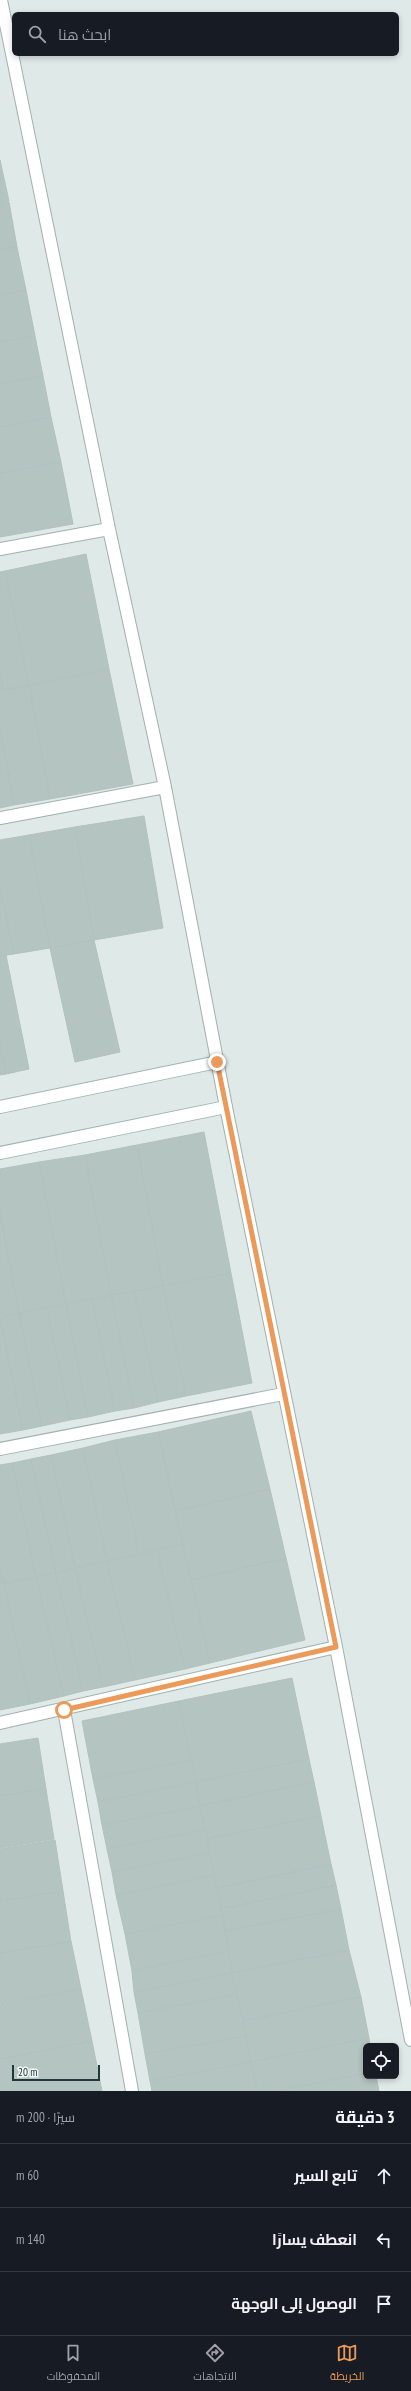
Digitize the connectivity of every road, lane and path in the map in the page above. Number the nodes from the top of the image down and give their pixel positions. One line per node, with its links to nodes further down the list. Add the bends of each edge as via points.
1 (1, 0): 2 (street)
2 (12, 54)
3 (12, 56): 4 (street)
4 (109, 528): 5 (street); 6 (street)
5 (0, 549)
6 (165, 787): 7 (street); 8 (street)
7 (0, 818)
8 (217, 1062): 9 (street); 10 (street)
9 (0, 1107)
10 (226, 1107): 11 (street); 12 (street)
11 (0, 1153)
12 (283, 1394): 13 (street); 14 (street)
13 (0, 1449)
14 (336, 1647): 15 (street); 17 (street)
15 (64, 1710): 16 (street); 18 (street)
16 (0, 1723)
17 (411, 2040)
18 (132, 2091)

